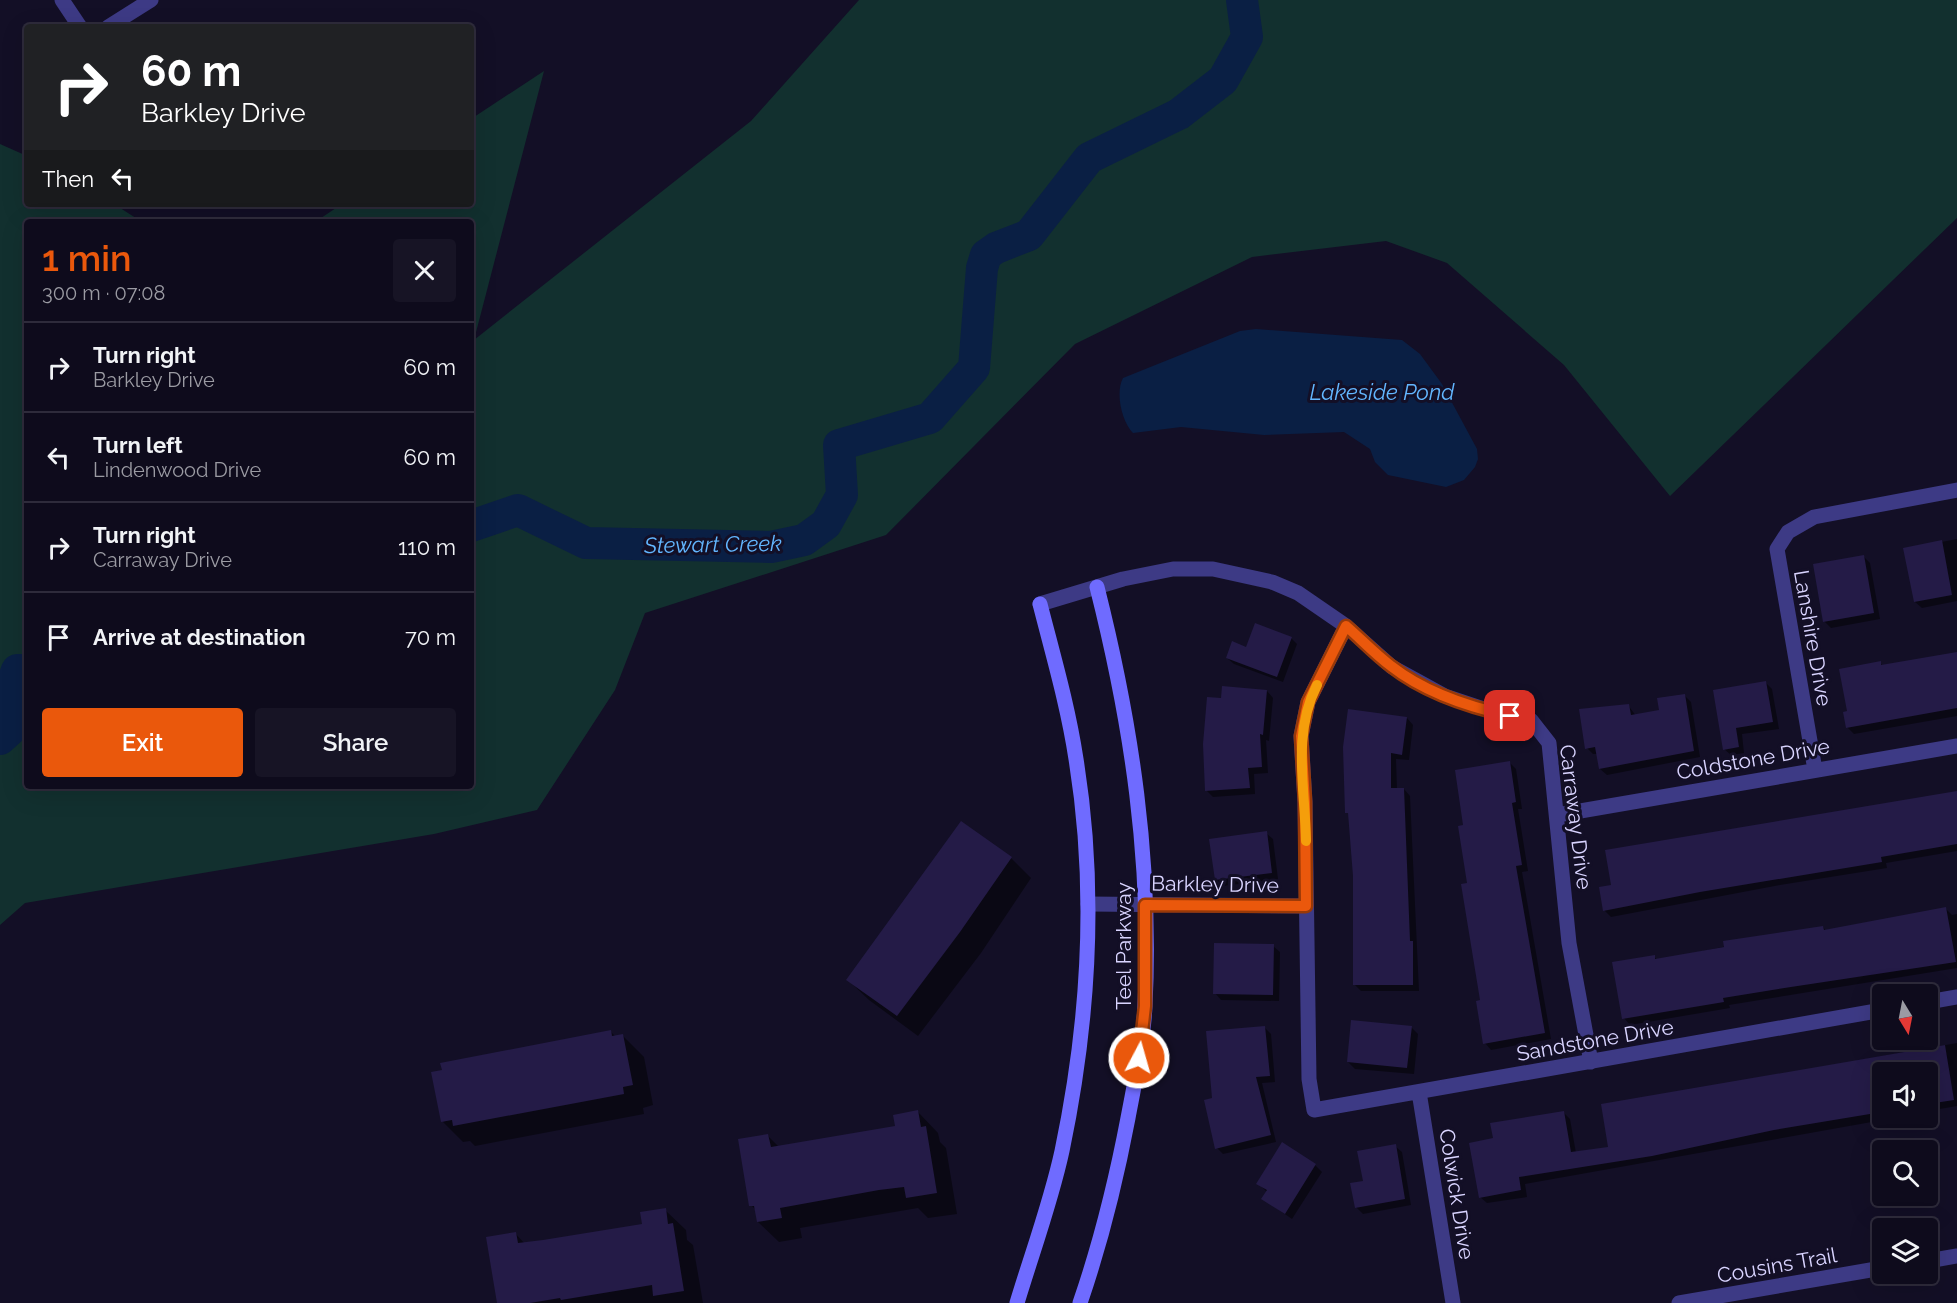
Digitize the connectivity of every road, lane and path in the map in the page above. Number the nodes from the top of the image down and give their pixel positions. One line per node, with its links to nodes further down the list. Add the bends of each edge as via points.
1 (62, 0): 3 (street)
2 (151, 0): 4 (street)
3 (78, 24)
4 (113, 24)
5 (1957, 490): 10 (street, Lanshire Drive, via 1814,517 1788,532 1777,549)
6 (1097, 586): 7 (street, Carraway Drive); 8 (street, Carraway Drive, via 1173,569 1213,569 1272,582 1298,593); 13 (street, Teel Parkway, via 1120,677 1136,775 1144,846)
7 (1040, 604): 12 (street, Teel Parkway, via 1076,758)
8 (1346, 626): 11 (street, Carraway Drive, via 1392,667 1445,696 1531,720 1549,743); 14 (street, via 1308,702 1301,736)
9 (1957, 746): 10 (street, Coldstone Drive)
10 (1815, 770): 11 (street, Coldstone Drive)
11 (1557, 815): 18 (street, Carraway Drive, via 1569,943)
12 (1088, 904): 13 (street, Barkley Drive); 23 (street, Teel Parkway, via 1083,1032 1062,1153)
13 (1145, 905): 14 (street, Barkley Drive); 24 (street, Teel Parkway, via 1145,1006 1139,1058 1110,1211)
14 (1306, 906): 19 (street, Sandstone Drive, via 1309,1079 1314,1110)
15 (1957, 997): 16 (street)
16 (1938, 1000)
17 (1872, 1012): 18 (street, Sandstone Drive)
18 (1591, 1062): 19 (street, Sandstone Drive)
19 (1419, 1092): 25 (street, Colwick Drive)
20 (1957, 1256): 21 (street)
21 (1938, 1259)
22 (1872, 1270): 26 (street, Cousins Trail)
23 (1017, 1303)
24 (1080, 1303)
25 (1453, 1303)
26 (1679, 1303)

